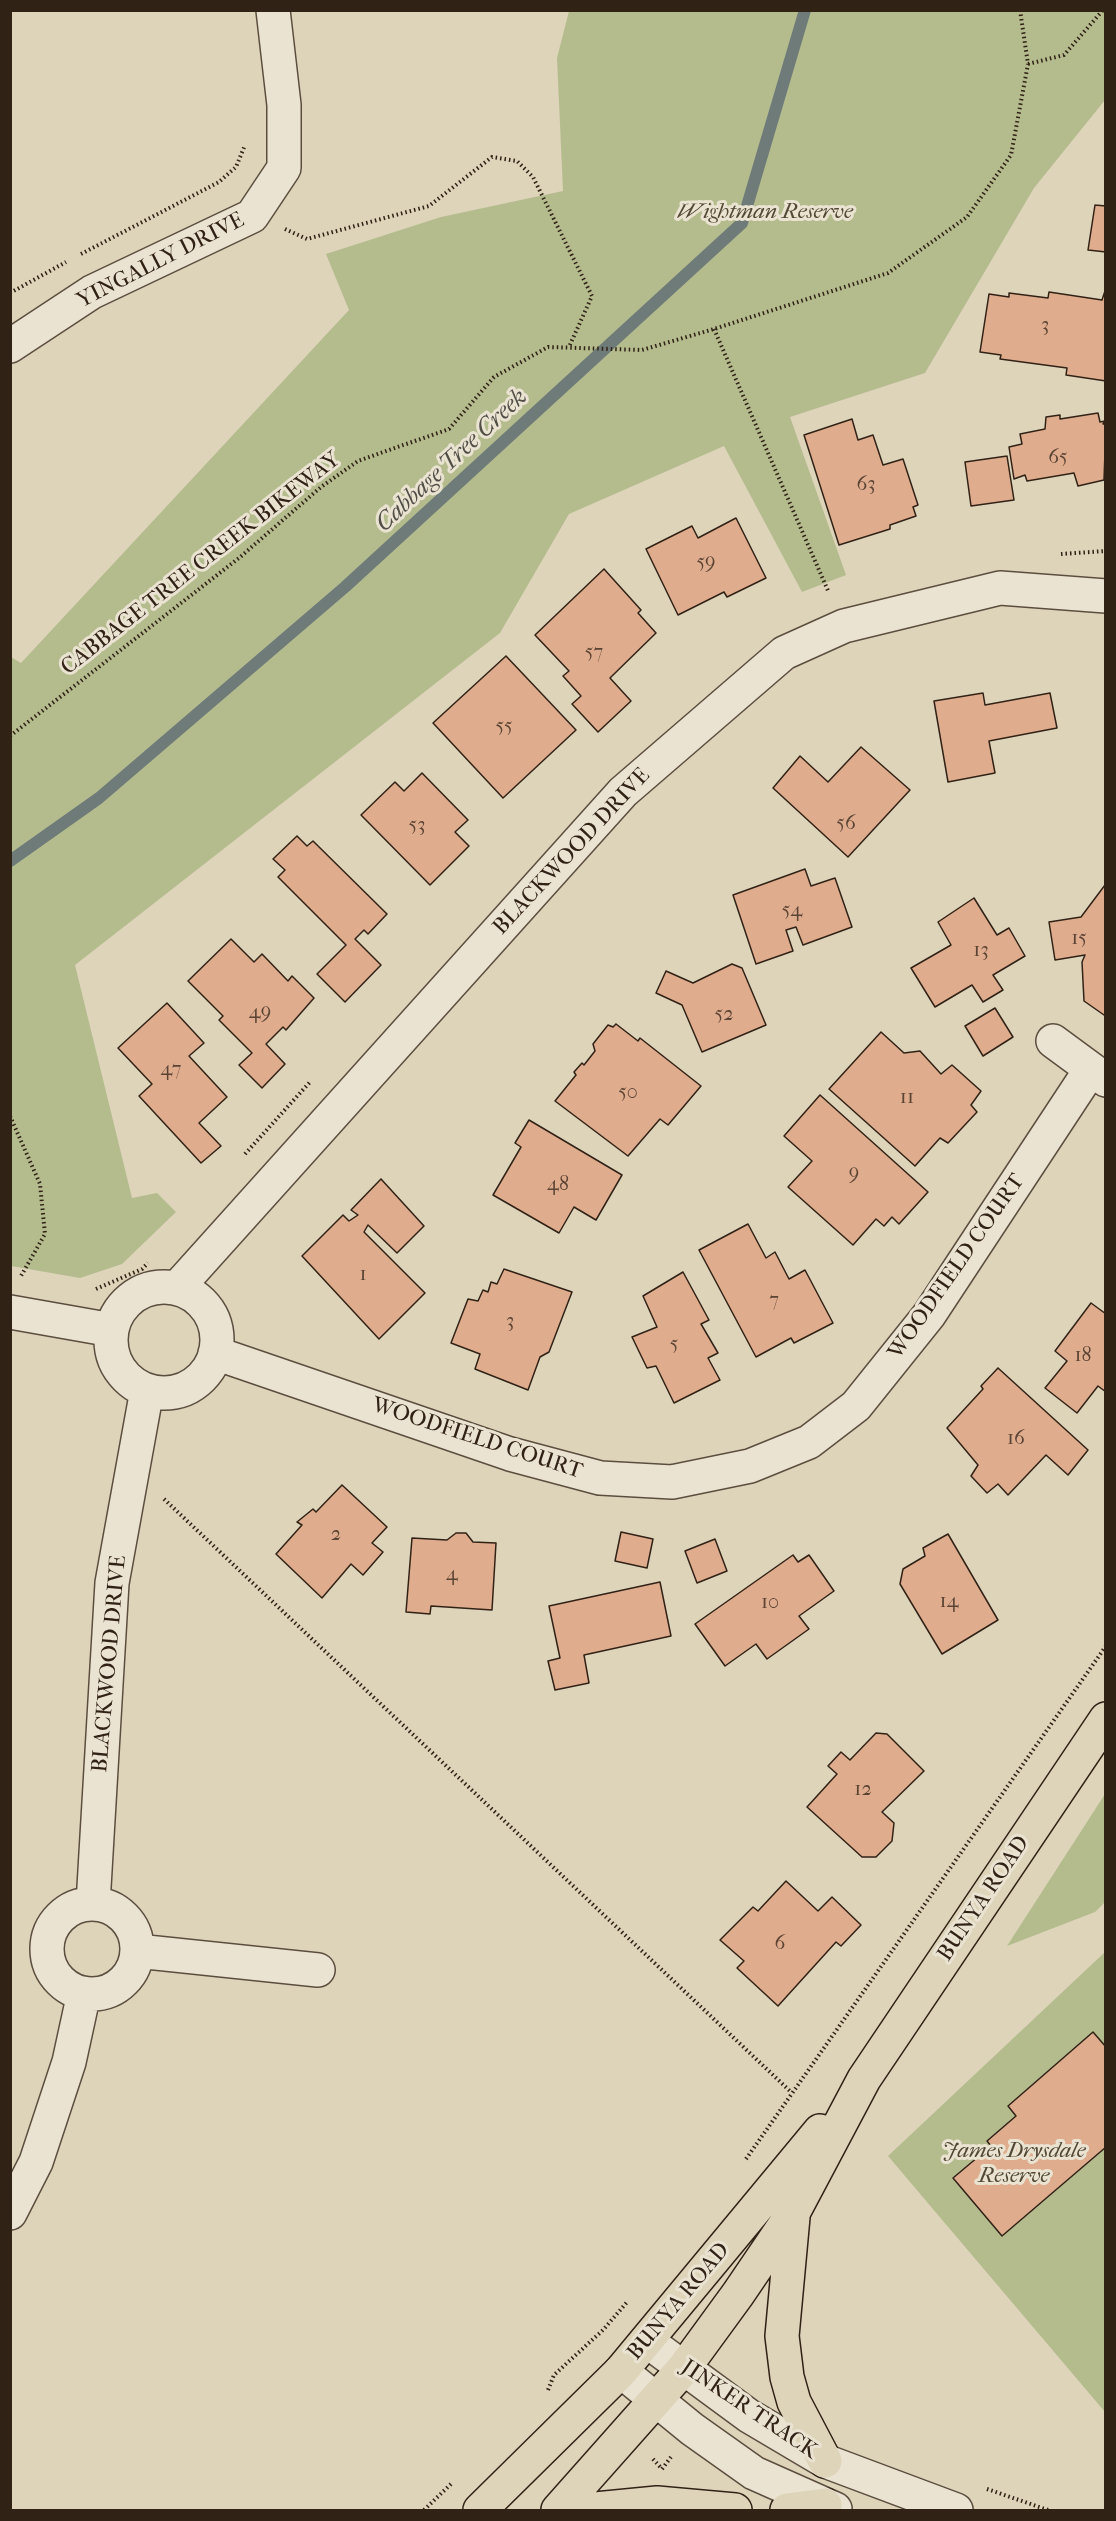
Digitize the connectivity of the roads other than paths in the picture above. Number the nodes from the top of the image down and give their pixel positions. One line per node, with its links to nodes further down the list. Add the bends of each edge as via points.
1 (273, 10): 2 (street, YINGALLY DRIVE, via 284,105 284,168 252,216 92,292)
2 (10, 346)
3 (1106, 596): 6 (street, BLACKWOOD DRIVE, via 999,588 844,626 784,653 623,792)
4 (1053, 1041): 5 (street)
5 (1098, 1075): 9 (street, WOODFIELD COURT, via 929,1315 856,1406 809,1442 750,1466 672,1482 600,1478 510,1454)
6 (177, 1288): 8 (street, via 143,1291 129,1300); 9 (street, via 205,1305 217,1336)
7 (14, 1297): 8 (street)
8 (112, 1330): 10 (street, via 111,1348 116,1361 134,1383)
9 (215, 1353): 10 (street, via 208,1369 189,1386 164,1393)
10 (147, 1390): 12 (street, BLACKWOOD DRIVE, via 112,1583)
11 (1106, 1719): 16 (main road, BUNYA ROAD)
12 (93, 1904): 13 (street, via 120,1914 135,1937); 15 (street, via 64,1914 54,1925 46,1954 60,1981)
13 (137, 1952): 14 (street); 15 (street, via 126,1978 115,1988)
14 (318, 1970)
15 (84, 1993): 18 (street, via 62,2084 36,2162)
16 (864, 2079): 17 (main road, BUNYA ROAD); 19 (main road, BUNYA ROAD)
17 (793, 2212): 20 (main road, BUNYA ROAD); 23 (main road, via 783,2309 784,2354 794,2402)
18 (10, 2213)
19 (648, 2341): 20 (street, JINKER TRACK); 21 (main road, BUNYA ROAD)
20 (684, 2368): 22 (main road, BUNYA ROAD); 23 (street, JINKER TRACK, via 749,2416)
21 (621, 2371): 22 (street, JINKER TRACK); 25 (main road, BUNYA ROAD)
22 (656, 2400): 24 (street, JINKER TRACK, via 754,2473); 26 (main road, BUNYA ROAD)
23 (825, 2461): 30 (street, JINKER TRACK)
24 (832, 2508): 29 (main road)
25 (480, 2511)
26 (558, 2511)
27 (585, 2511): 28 (main road, via 657,2503)
28 (735, 2511)
29 (787, 2511)
30 (956, 2511)

